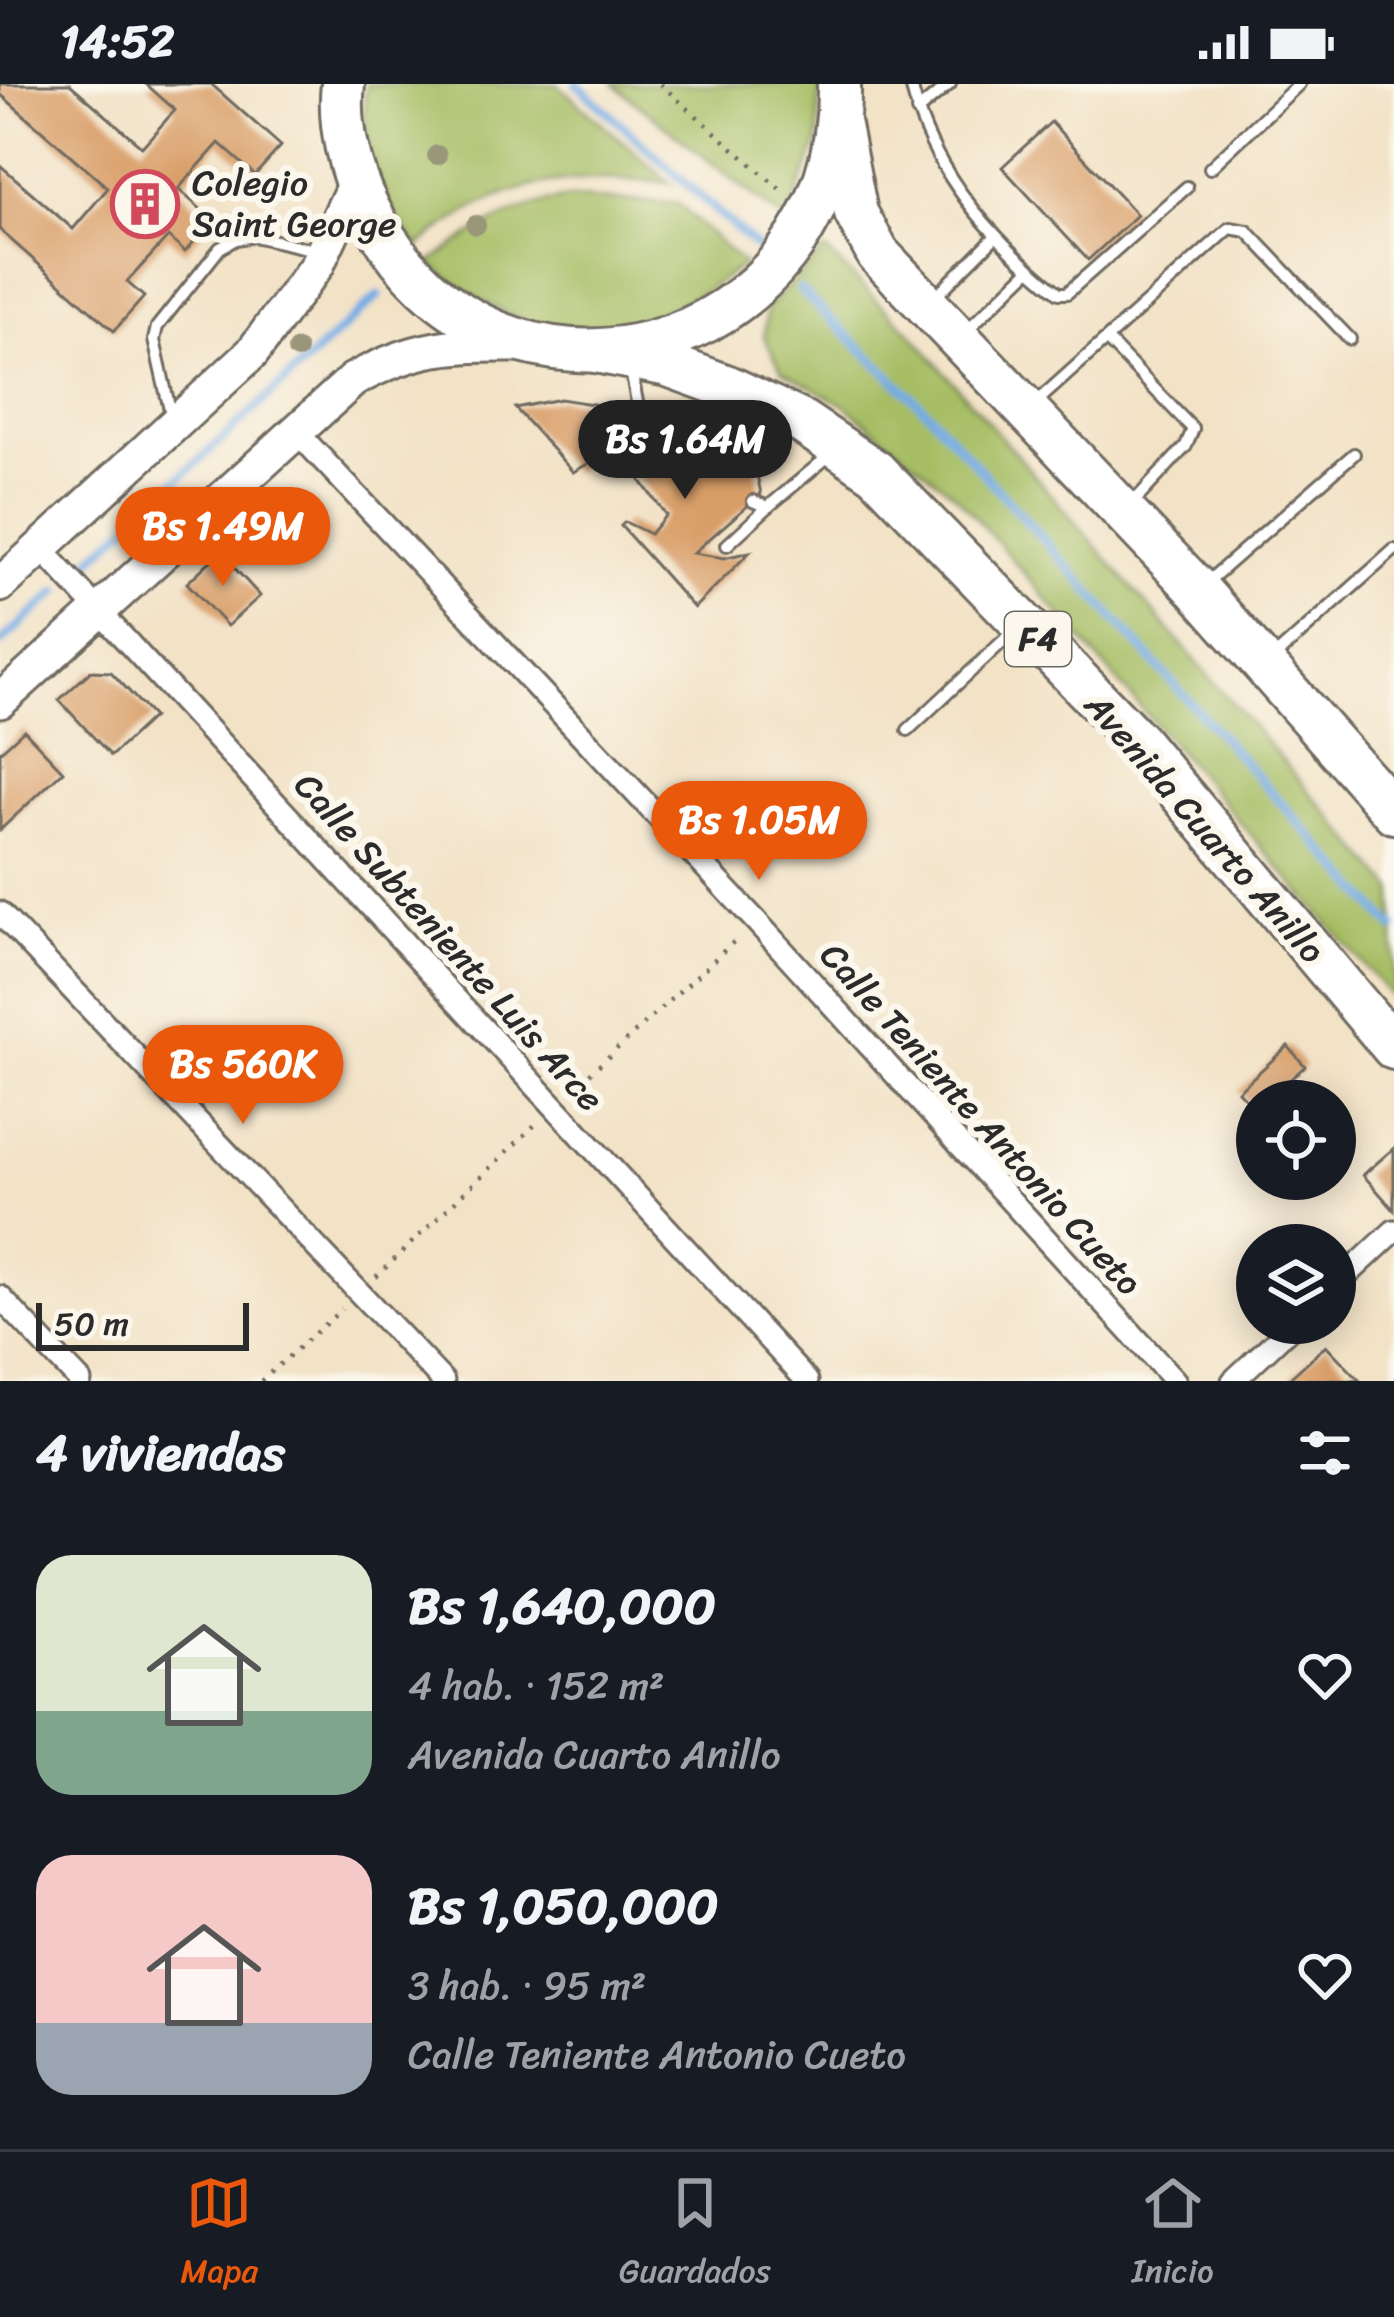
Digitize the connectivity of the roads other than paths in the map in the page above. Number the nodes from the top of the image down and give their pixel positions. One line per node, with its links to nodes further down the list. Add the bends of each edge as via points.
1 (911, 84): 6 (lane)
2 (950, 84): 6 (lane)
3 (1300, 84): 7 (lane)
4 (341, 89): 8 (highway, F4)
5 (839, 95): 13 (highway, F4, via 856,213 878,254); 18 (highway, F4, via 830,173 805,229 759,286 710,321)
6 (917, 111): 10 (lane, via 931,151)
7 (1210, 168)
8 (355, 182): 11 (main road); 17 (highway, F4, via 383,239 424,287 477,323)
9 (1187, 187): 12 (lane, via 1066,293)
10 (996, 236): 12 (lane); 13 (lane)
11 (322, 252): 21 (main road, via 286,313); 21 (lane, via 236,239 164,313 154,340)
12 (1029, 269): 15 (lane)
13 (925, 307): 15 (highway, F4)
14 (1350, 339): 16 (lane, via 1247,231 1230,228)
15 (957, 340): 19 (highway, F4)
16 (1108, 341): 19 (lane); 27 (lane, via 1193,429)
17 (536, 345): 18 (highway, F4); 22 (main road, via 438,344 396,356 353,380)
18 (612, 354): 20 (lane); 23 (highway, Avenida Cuarto Anillo / F4, via 728,387)
19 (1026, 411): 27 (highway, F4)
20 (641, 423)
21 (174, 428): 30 (main road)
22 (295, 430): 33 (main road); 48 (street, Calle Teniente Antonio Cueto)
23 (839, 448): 26 (lane); 34 (highway, Avenida Cuarto Anillo / F4, via 876,472)
24 (1354, 454): 32 (lane)
25 (753, 500): 26 (lane)
26 (768, 507): 28 (lane)
27 (1123, 513): 32 (highway, F4)
28 (727, 545)
29 (1394, 550): 35 (lane)
30 (45, 552): 31 (main road); 33 (street, Calle Subteniente Luis Arce)
31 (2, 578)
32 (1198, 590): 35 (highway, F4)
33 (98, 606): 36 (main road); 47 (street, Calle Subteniente Luis Arce)
34 (1022, 624): 37 (lane); 40 (highway, Avenida Cuarto Anillo / F4, via 1136,740)
35 (1265, 665): 38 (highway, F4)
36 (0, 700)
37 (908, 730)
38 (1394, 812)
39 (0, 913): 46 (street)
40 (1394, 1048)
41 (1394, 1231): 42 (street)
42 (1356, 1266)
43 (0, 1297): 45 (street)
44 (1272, 1344): 49 (street)
45 (80, 1381)
46 (443, 1381)
47 (807, 1381)
48 (1175, 1381)
49 (1232, 1381)

